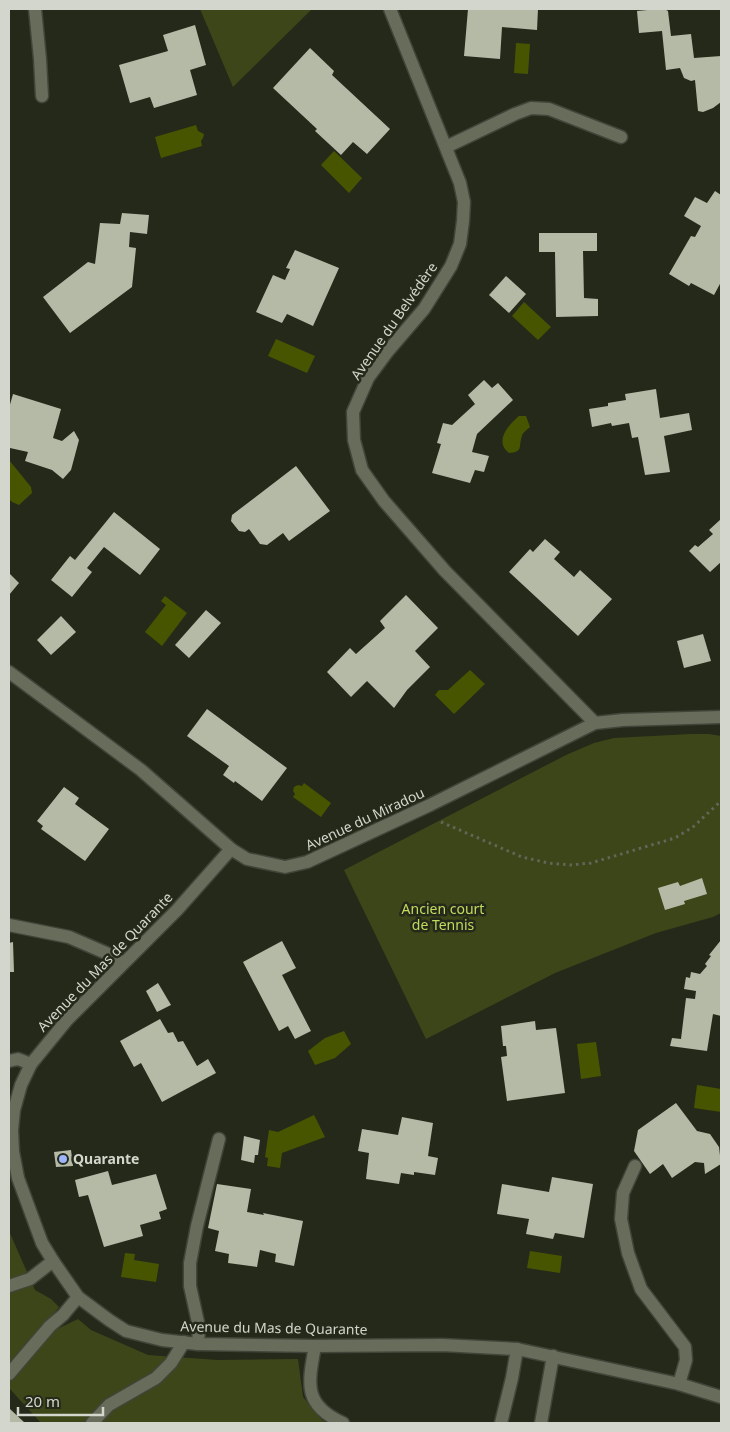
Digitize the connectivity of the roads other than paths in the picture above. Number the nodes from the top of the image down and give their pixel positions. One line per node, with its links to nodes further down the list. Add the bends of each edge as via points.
1 (34, 9): 3 (street)
2 (390, 9): 5 (street, Avenue du Belvédère)
3 (42, 96)
4 (621, 137): 5 (street, via 550,110 531,108)
5 (446, 147): 8 (street, Avenue du Belvédère, via 464,202 460,244 451,266 424,309 368,378 353,412 354,440 362,470 384,501 446,571)
6 (9, 672): 9 (street, Avenue du Miradou, via 141,770)
7 (721, 717): 8 (street, Avenue du Miradou)
8 (595, 723): 9 (street, Avenue du Miradou, via 307,862 285,867 247,859)
9 (231, 849): 11 (street, Avenue du Mas de Quarante, via 177,910)
10 (9, 924): 11 (street, via 69,937)
11 (123, 963): 13 (street, Avenue du Mas de Quarante, via 67,1020)
12 (9, 1061): 13 (street, via 18,1059)
13 (31, 1064): 15 (street, Avenue du Mas de Quarante, via 14,1110)
14 (219, 1139): 21 (street, via 190,1263 190,1286 199,1327)
15 (11, 1152): 17 (street, Avenue du Mas de Quarante, via 27,1204)
16 (635, 1166): 26 (street, via 623,1193 621,1219 628,1253 641,1289 685,1347 686,1360)
17 (53, 1261): 18 (street, via 30,1279); 19 (street, Avenue du Mas de Quarante)
18 (9, 1286)
19 (78, 1297): 20 (street, Avenue du Mas de Quarante, via 126,1331); 25 (street)
20 (184, 1342): 21 (street, Avenue du Mas de Quarante); 28 (street, via 171,1363 156,1378 109,1405)
21 (198, 1344): 22 (street, Avenue du Mas de Quarante)
22 (315, 1346): 23 (street, Avenue du Mas de Quarante, via 442,1345); 29 (street, via 310,1389 315,1402)
23 (517, 1349): 24 (street, Avenue du Mas de Quarante); 30 (street)
24 (553, 1356): 26 (street, Avenue du Mas de Quarante); 31 (street)
25 (9, 1374)
26 (679, 1384): 27 (street, Avenue du Mas de Quarante)
27 (721, 1397)
28 (92, 1423)
29 (343, 1423)
30 (501, 1423)
31 (541, 1423)

